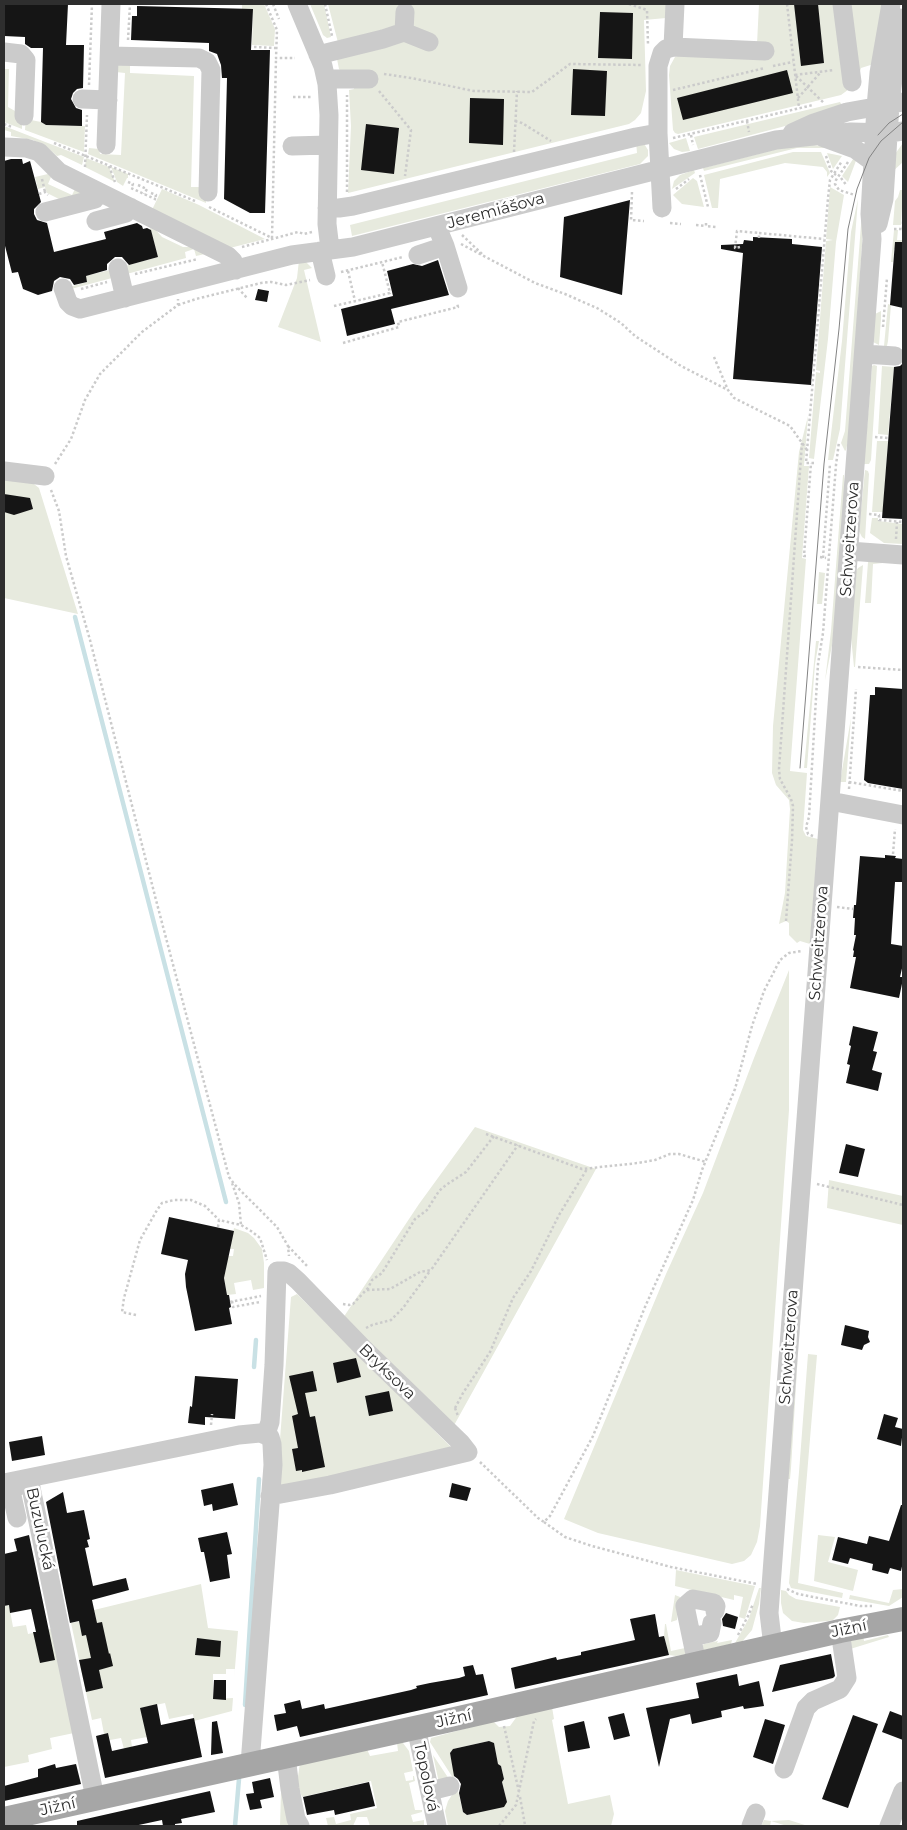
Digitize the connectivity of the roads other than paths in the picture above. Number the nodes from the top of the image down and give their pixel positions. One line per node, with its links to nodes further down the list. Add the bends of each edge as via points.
1 (110, 4): 15 (street)
2 (297, 4): 14 (street)
3 (675, 4): 11 (street)
4 (842, 4): 16 (street)
5 (891, 4): 21 (street, Schweitzerova)
6 (901, 4): 8 (street, Schweitzerova)
7 (405, 12): 9 (street)
8 (901, 31): 21 (street, Schweitzerova)
9 (404, 32): 10 (street); 14 (street)
10 (429, 42)
11 (673, 47): 12 (street); 24 (street, via 666,49 659,60)
12 (765, 51)
13 (4, 52): 22 (street, via 21,54 26,60)
14 (318, 55): 17 (street)
15 (119, 56): 20 (street); 34 (street, via 199,58 210,66)
16 (846, 76)
17 (326, 79): 18 (street); 27 (street)
18 (369, 79)
19 (86, 99): 20 (street)
20 (108, 100): 30 (street)
21 (890, 105): 23 (street, Schweitzerova); 26 (street, Jeremiášova, via 844,113)
22 (20, 122)
23 (889, 132): 25 (street, Jeremiášova); 31 (street, Schweitzerova); 41 (street, Schweitzerova, via 883,205)
24 (665, 136): 32 (street); 36 (street, via 636,137 353,206)
25 (819, 136): 26 (street, Jeremiášova); 31 (street, Jeremiášova, via 855,149)
26 (776, 140): 32 (street, Jeremiášova)
27 (328, 145): 28 (street); 36 (street)
28 (292, 146)
29 (4, 147): 33 (street, via 39,152 59,172)
30 (108, 157)
31 (873, 162): 41 (street, Schweitzerova)
32 (661, 169): 38 (street); 40 (street, Jeremiášova)
33 (99, 192): 35 (street); 37 (street, via 95,199)
34 (204, 200)
35 (128, 206): 39 (street, via 126,213); 47 (street, via 228,256 233,261)
36 (327, 208): 43 (street)
37 (45, 212)
38 (662, 215)
39 (96, 221)
40 (437, 227): 42 (street); 43 (street, Jeremiášova, via 353,247)
41 (872, 239): 51 (street, Schweitzerova)
42 (452, 244): 44 (street); 48 (street)
43 (325, 250): 46 (street); 47 (street, Jeremiášova, via 292,255)
44 (418, 255)
45 (120, 275): 50 (street)
46 (318, 278)
47 (237, 279): 50 (street, Jeremiášova, via 175,286)
48 (458, 288)
49 (68, 290): 50 (street, Jeremiášova, via 68,302 80,309)
50 (125, 298)
51 (864, 354): 52 (street); 56 (street, Schweitzerova)
52 (894, 356)
53 (4, 471): 54 (street)
54 (45, 476)
55 (900, 550): 56 (street)
56 (849, 551): 57 (street, Schweitzerova)
57 (830, 801): 58 (street); 67 (street, Schweitzerova, via 769,1613)
58 (900, 818)
59 (269, 1439): 60 (street, Buzulucká, via 256,1433 236,1436); 62 (street, via 273,1465); 62 (street, Bryksova, via 277,1271 289,1273 468,1452)
60 (29, 1478): 61 (street); 63 (street, via 11,1491); 76 (street, Buzulucká)
61 (4, 1483)
62 (270, 1496): 71 (street)
63 (17, 1518)
64 (903, 1619): 65 (main road, Jižní)
65 (840, 1631): 67 (main road, Jižní); 72 (street, via 847,1678 840,1688 806,1708)
66 (692, 1637): 66 (street, via 710,1633 714,1602 693,1599 685,1606); 68 (street)
67 (773, 1647): 68 (main road, Jižní)
68 (697, 1664): 69 (main road, Jižní)
69 (416, 1727): 70 (main road, Jižní); 74 (street, Topolová)
70 (286, 1756): 71 (main road, Jižní); 78 (street, via 290,1789)
71 (250, 1764): 76 (main road, Jižní)
72 (784, 1769)
73 (450, 1786): 74 (street)
74 (430, 1791): 79 (street, Topolová)
75 (903, 1791): 80 (street)
76 (95, 1798): 77 (main road, Jižní)
77 (4, 1819)
78 (300, 1826)
79 (437, 1826)
80 (889, 1826)

